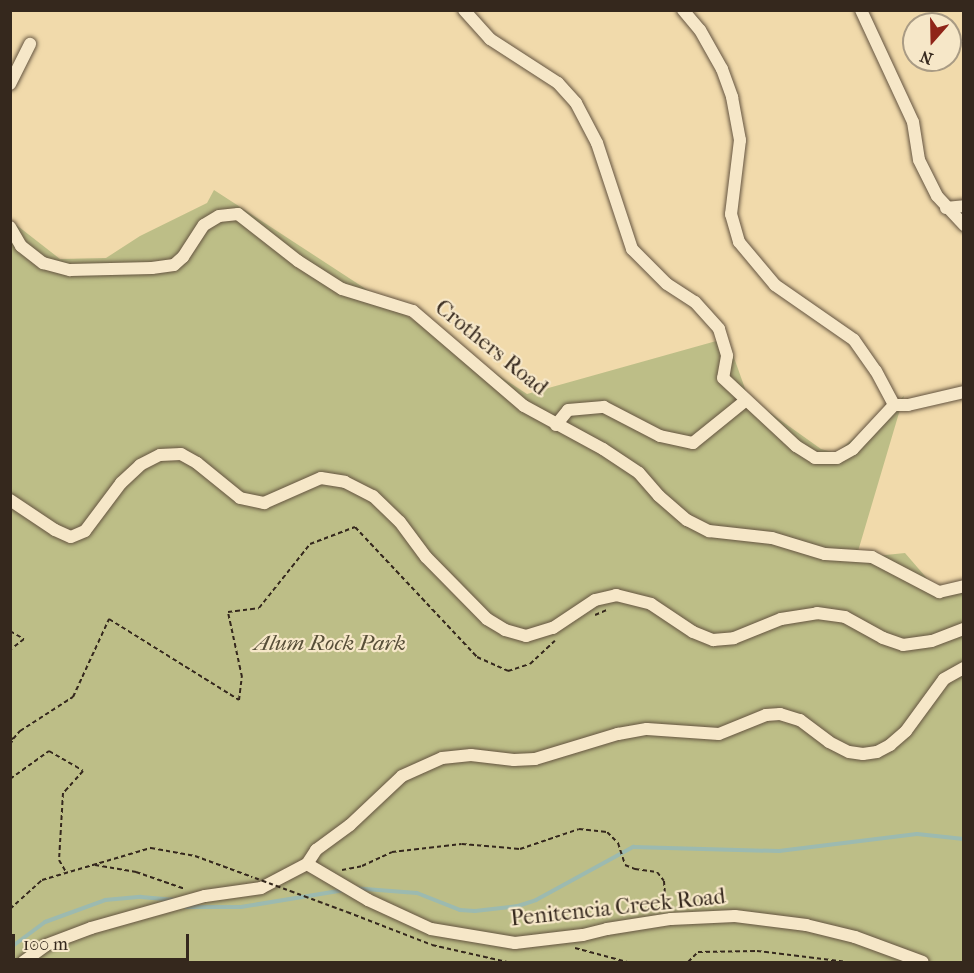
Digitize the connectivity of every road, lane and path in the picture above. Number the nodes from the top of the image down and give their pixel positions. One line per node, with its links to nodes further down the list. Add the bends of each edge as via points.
1 (464, 10): 11 (street, via 490,39 558,83 576,103 597,143 632,249 667,284 695,302 719,329 727,356 723,378)
2 (682, 10): 12 (street, via 700,30 722,69 732,97 740,140 731,214 739,242 775,285 854,340)
3 (861, 10): 7 (street, via 913,122 919,160)
4 (30, 44): 5 (street)
5 (10, 84)
6 (963, 206): 7 (street)
7 (946, 208): 8 (street)
8 (963, 225)
9 (10, 227): 13 (street, Crothers Road, via 21,246 43,263 70,270 152,268 178,261 204,225 219,216 238,214 298,261 342,289 413,311 524,406)
10 (963, 392): 12 (street)
11 (745, 401): 12 (street, via 815,458 837,458 853,449); 13 (street, via 693,443 660,436 604,407 568,410)
12 (894, 405)
13 (556, 425): 15 (street, Crothers Road, via 639,472 687,520 709,531 772,538 825,554 872,557 939,592)
14 (10, 500): 18 (street, via 71,537 85,531 121,483 140,465 160,455 181,454 240,498 264,503 321,478 345,482 373,496 487,619 526,636 553,628 595,600 616,595 651,604 693,632 713,640 734,638 781,619 817,613 845,616 903,645 932,641)
15 (963, 586)
16 (614, 608): 17 (path)
17 (594, 615)
18 (963, 629)
19 (10, 630): 21 (path, via 24,639)
20 (560, 637): 23 (path, via 530,664 508,671 477,657 355,527 310,544 259,608 228,612 242,677 239,700 109,619 73,697)
21 (10, 650)
22 (963, 668): 26 (street, via 944,679 906,731 877,752 849,752 800,720 780,714 766,715 719,734 647,729 618,734 535,759 471,755 442,758 402,776 350,825 316,850)
23 (12, 738): 24 (path)
24 (10, 745)
25 (10, 779): 29 (path, via 49,751 83,771 63,793 59,860)
26 (307, 864): 36 (street, via 261,888 205,896 91,928 46,945); 39 (street, Penitencia Creek Road, via 368,900 431,929 515,943 670,919 735,916 806,925)
27 (93, 865): 29 (path); 30 (path, via 136,872); 33 (path, bridge, via 151,848 195,856)
28 (335, 867): 31 (path, via 344,871 392,852 462,844 520,849 579,829 607,832 618,843 625,865 657,872 664,881)
29 (66, 872): 32 (path, via 42,880)
30 (185, 889)
31 (666, 894)
32 (10, 909)
33 (347, 912)
34 (580, 942): 35 (path, via 575,948)
35 (625, 962)
36 (23, 963)
37 (688, 963): 38 (path, via 698,952 757,951)
38 (847, 963)
39 (923, 963)

